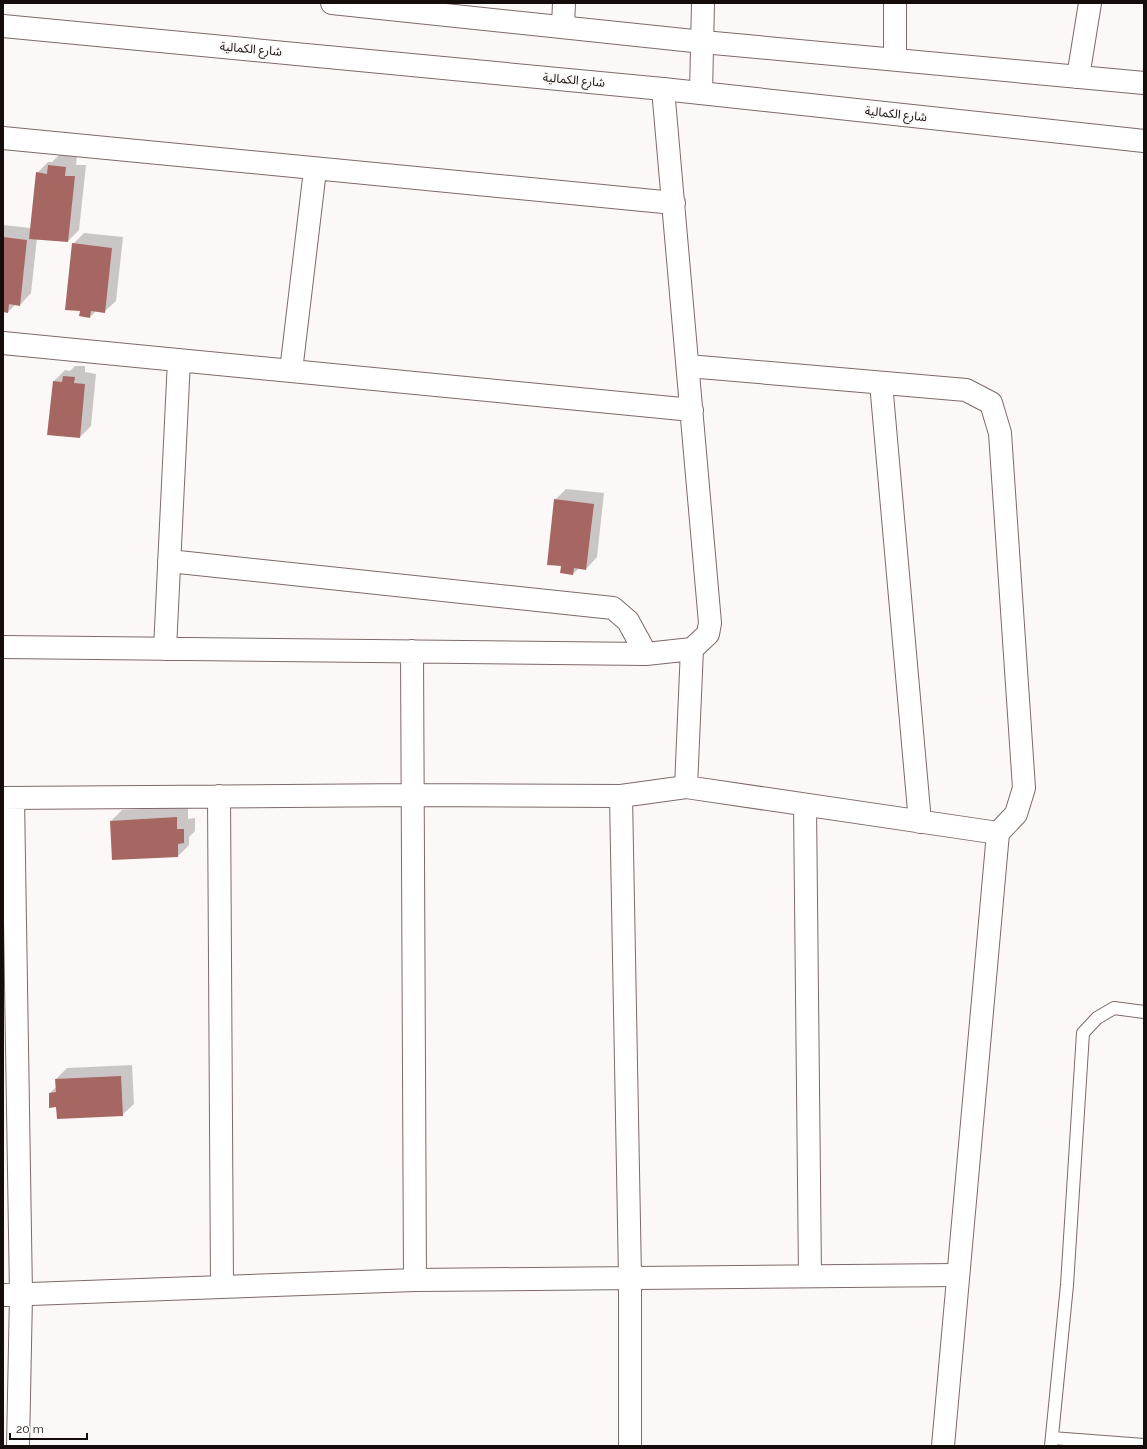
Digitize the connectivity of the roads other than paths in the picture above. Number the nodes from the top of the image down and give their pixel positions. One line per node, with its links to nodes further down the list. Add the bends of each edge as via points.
1 (332, 3): 7 (street)
2 (564, 3): 7 (street)
3 (703, 3): 8 (street)
4 (896, 3): 9 (street)
5 (1090, 3): 10 (street)
6 (3, 26): 12 (street, شارع الكمالية)
7 (563, 26): 8 (street)
8 (703, 42): 9 (street); 13 (street)
9 (894, 59): 10 (street)
10 (1078, 77): 11 (street)
11 (1144, 83)
12 (663, 88): 13 (street, شارع الكمالية); 17 (street)
13 (701, 93): 15 (street, شارع الكمالية)
14 (3, 138): 16 (street)
15 (1144, 141)
16 (315, 170): 17 (street); 21 (street)
17 (674, 204): 20 (street)
18 (3, 343): 19 (street)
19 (179, 360): 21 (street); 24 (street)
20 (688, 366): 22 (street); 23 (street)
21 (291, 372): 23 (street)
22 (881, 383): 36 (street); 37 (street, via 966,390 983,397 991,403 1000,433 1024,788 1016,814)
23 (692, 410): 27 (street, via 710,623 708,634)
24 (169, 561): 26 (street); 29 (street, via 613,608 628,621)
25 (3, 647): 26 (street)
26 (165, 649): 28 (street)
27 (692, 649): 29 (street); 30 (street)
28 (412, 651): 29 (street); 31 (street)
29 (646, 654)
30 (686, 787): 33 (street); 35 (street)
31 (414, 795): 32 (street); 33 (street); 42 (street)
32 (219, 796): 34 (street); 43 (street)
33 (621, 796): 41 (street)
34 (8, 798): 44 (street)
35 (805, 805): 36 (street); 40 (street)
36 (920, 822): 37 (street)
37 (998, 834): 39 (street)
38 (1144, 1012): 45 (lane, via 1114,1008 1097,1018 1083,1033 1067,1285)
39 (958, 1275): 40 (street); 49 (street)
40 (810, 1276): 41 (street)
41 (630, 1277): 42 (street); 48 (street)
42 (415, 1280): 43 (street)
43 (222, 1286): 44 (street)
44 (12, 1295): 47 (street)
45 (1052, 1442): 46 (lane)
46 (1144, 1445)
47 (18, 1446)
48 (630, 1446)
49 (943, 1446)

